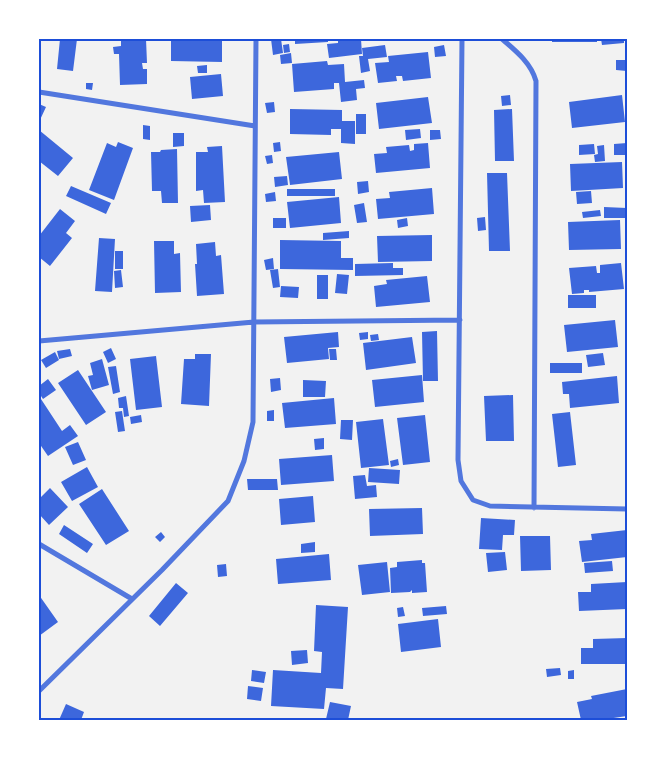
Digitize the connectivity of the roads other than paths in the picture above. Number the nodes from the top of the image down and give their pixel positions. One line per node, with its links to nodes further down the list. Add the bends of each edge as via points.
1 (256, 39): 5 (street)
2 (462, 39): 6 (street)
3 (502, 39): 9 (street, via 520,54 533,71 536,81)
4 (39, 92): 5 (street)
5 (255, 126): 7 (street)
6 (460, 320): 7 (street); 9 (street, via 458,460 462,482 473,500 490,506)
7 (254, 322): 8 (street); 12 (street, via 253,422 244,461 228,501)
8 (39, 340)
9 (534, 508): 10 (street)
10 (627, 509)
11 (39, 544): 12 (street)
12 (132, 599): 13 (street)
13 (39, 691)

